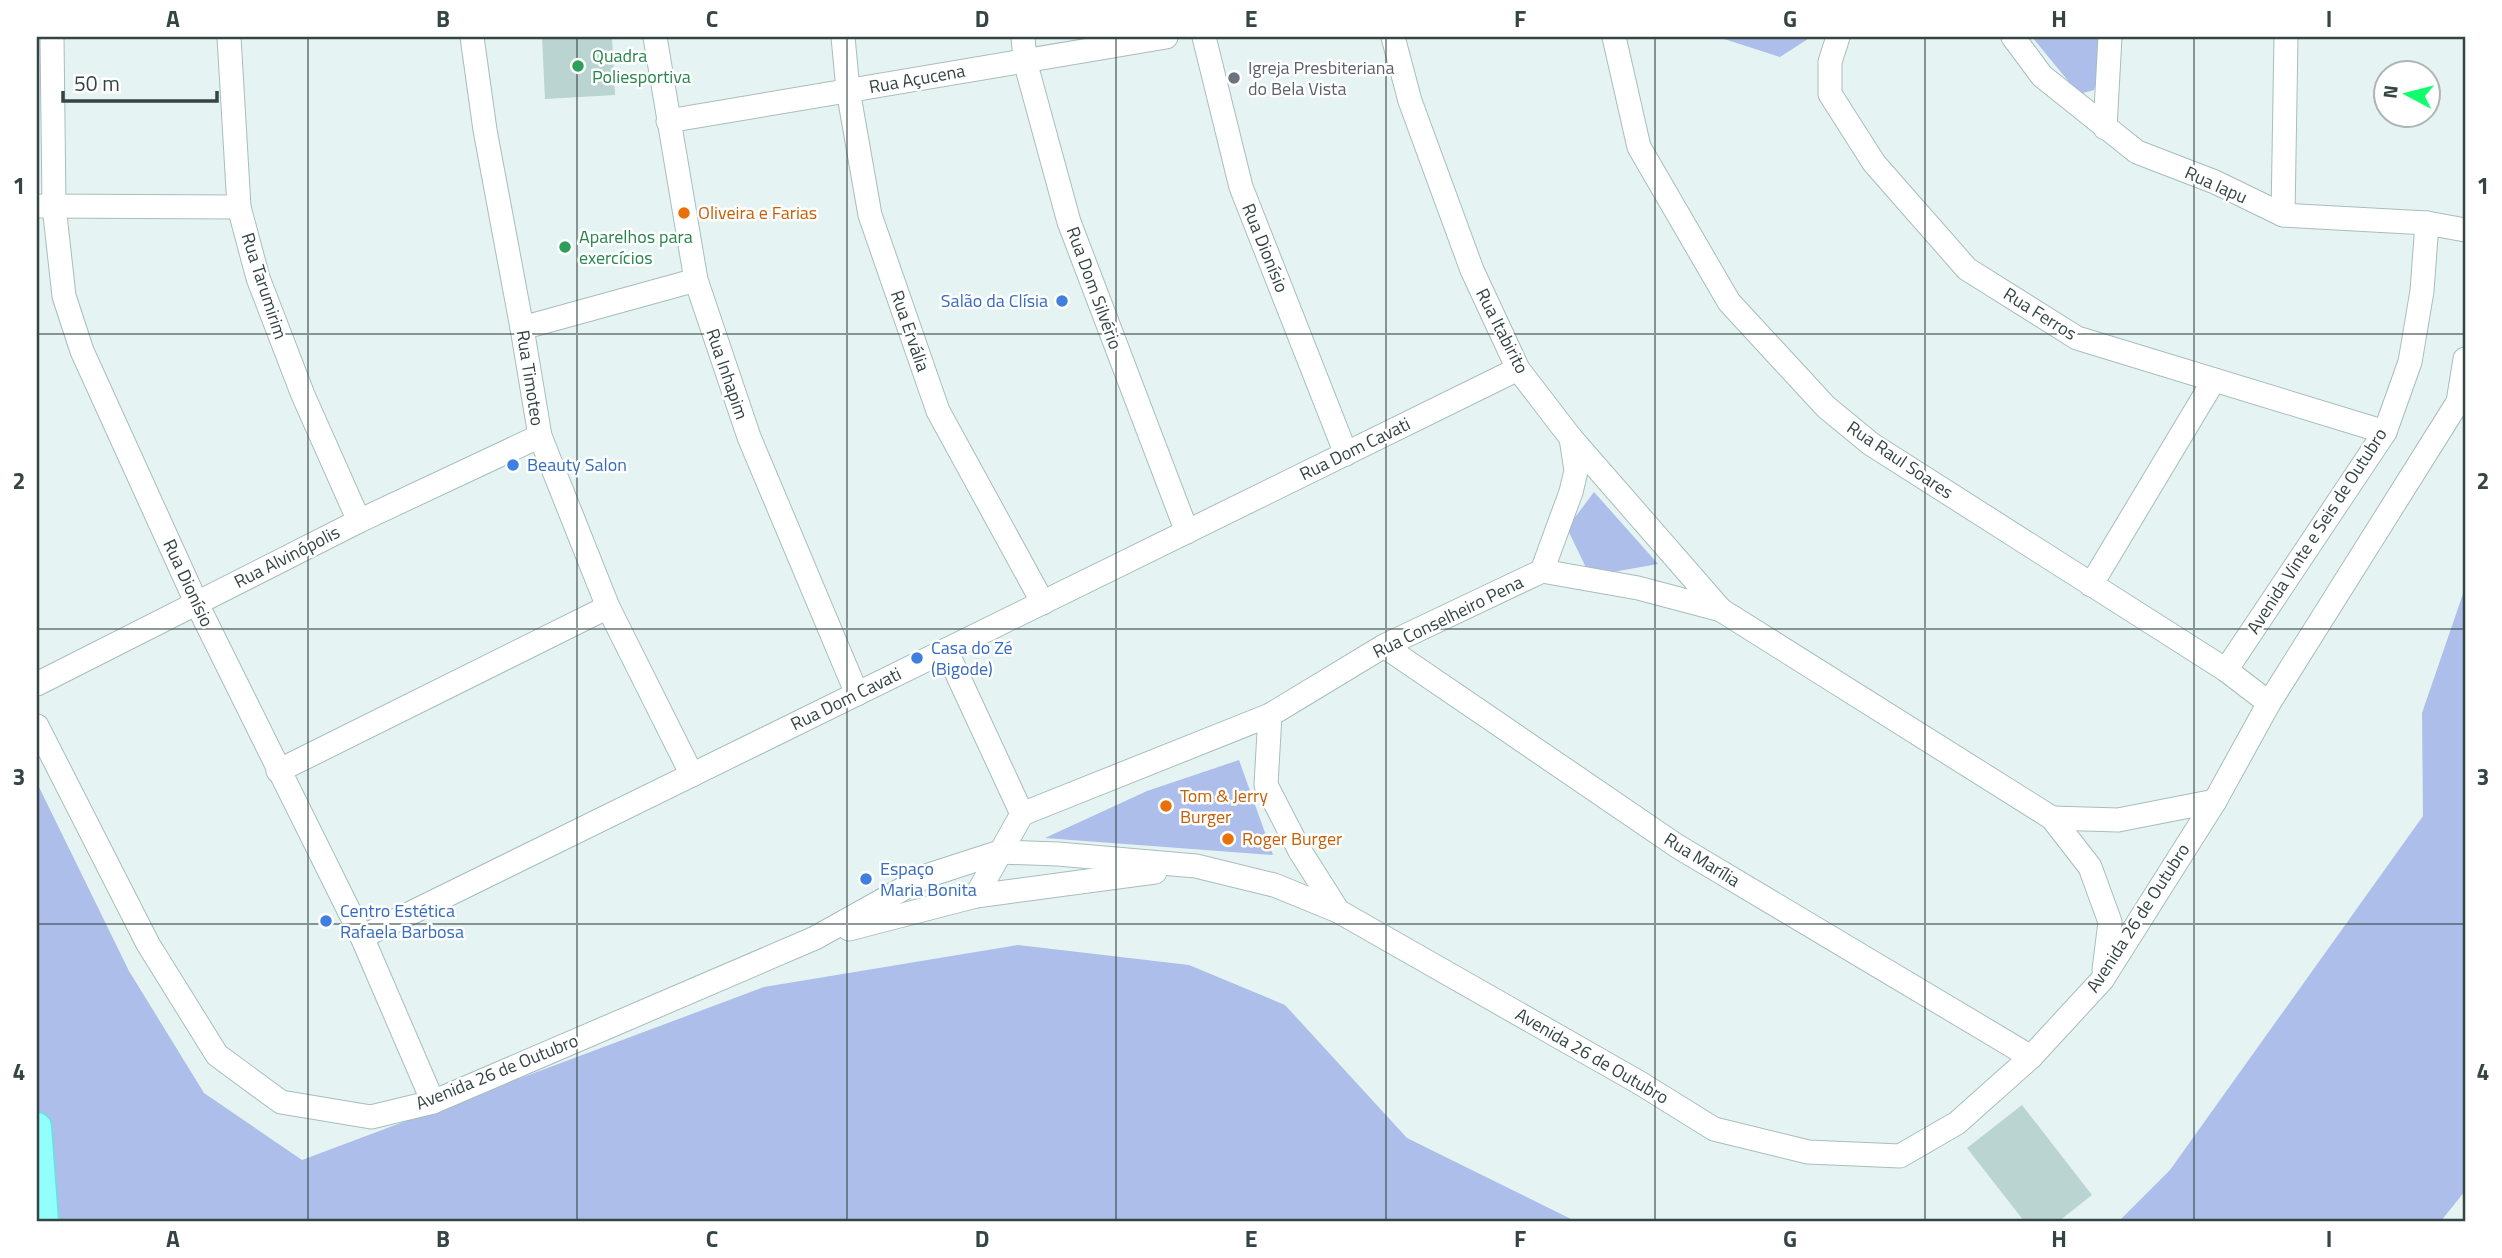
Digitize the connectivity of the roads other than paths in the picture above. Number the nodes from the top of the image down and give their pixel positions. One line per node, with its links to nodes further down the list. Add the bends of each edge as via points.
1 (51, 37): 19 (street, Rua Dionísio)
2 (229, 37): 20 (street, Rua Tarumirim)
3 (472, 37): 25 (street, Rua Timoteo)
4 (655, 37): 17 (street, Rua Inhapim)
5 (844, 37): 16 (street, Rua Ervália)
6 (1023, 37): 15 (street, Rua Dom Silvério)
7 (1166, 37): 15 (street, Rua Açucena)
8 (1204, 37): 32 (street, Rua Dionísio, via 1241,187)
9 (1393, 37): 27 (street, Rua Itabirito, via 1410,101 1472,270)
10 (1615, 37): 36 (street, Rua Raul Soares, via 1639,147 1729,302 1826,407 1871,444)
11 (1838, 37): 28 (street, Rua Ferros, via 1830,62 1830,94 1874,163 1967,269 2077,338)
12 (2013, 37): 18 (street, Rua Iapu, via 2042,76)
13 (2110, 37): 18 (street)
14 (2286, 37): 21 (street)
15 (1024, 61): 16 (street, Rua Açucena); 34 (street, Rua Dom Silvério, via 1069,222)
16 (848, 90): 17 (street, Rua Açucena); 38 (street, Rua Ervália, via 870,215 939,411)
17 (668, 121): 24 (street, Rua Inhapim)
18 (2105, 128): 21 (street, Rua Iapu, via 2137,152)
19 (46, 206): 20 (street); 37 (street, Rua Dionísio, via 64,296 82,351)
20 (239, 207): 33 (street, Rua Tarumirim, via 258,278)
21 (2283, 215): 22 (street, Rua Iapu)
22 (2427, 223): 23 (street, Rua Iapu); 29 (street, Avenida Vinte e Seis de Outubro, via 2410,362)
23 (2465, 230)
24 (696, 280): 25 (street); 45 (street, Rua Inhapim, via 749,437)
25 (522, 328): 30 (street, Rua Timoteo)
26 (2465, 359): 46 (street, Avenida 26 de Outubro, via 2458,402)
27 (1518, 369): 31 (street, Rua Itabirito); 32 (street, Rua Dom Cavati)
28 (2214, 380): 29 (street, Rua Ferros); 36 (street)
29 (2385, 432): 43 (street, Avenida Vinte e Seis de Outubro)
30 (540, 436): 33 (street, Rua Alvinópolis); 39 (street, Rua Timoteo)
31 (1571, 438): 35 (street, Rua Conselheiro Pena, via 1576,471); 40 (street, Rua Itabirito)
32 (1346, 454): 34 (street, Rua Dom Cavati)
33 (359, 521): 37 (street, Rua Alvinópolis)
34 (1187, 532): 38 (street, Rua Dom Cavati)
35 (1542, 571): 40 (street, Rua Itabirito, via 1638,588); 41 (street, Rua Conselheiro Pena)
36 (2091, 585): 43 (street, Rua Raul Soares)
37 (196, 602): 44 (street, Rua Alvinópolis); 49 (street, Rua Dionísio)
38 (1043, 603): 42 (street, Rua Dom Cavati)
39 (608, 607): 49 (street); 50 (street, Rua Timoteo)
40 (1721, 610): 53 (street, Rua Itabirito)
41 (1384, 646): 47 (street, Rua Conselheiro Pena); 61 (street, Rua Marília, via 1677,846)
42 (946, 650): 45 (street, Rua Dom Cavati); 52 (street)
43 (2226, 670): 46 (street, Rua Raul Soares)
44 (37, 684)
45 (857, 694): 50 (street, Rua Dom Cavati)
46 (2269, 703): 51 (street, Avenida 26 de Outubro)
47 (1270, 715): 52 (street, Rua Conselheiro Pena); 57 (street, via 1266,785)
48 (37, 726): 62 (street, Avenida 26 de Outubro, via 148,943 217,1055 281,1102 371,1117)
49 (278, 771): 58 (street, Rua Dionísio)
50 (692, 775): 58 (street, Rua Dom Cavati)
51 (2216, 801): 53 (street, via 2118,820); 60 (street, Avenida 26 de Outubro)
52 (1022, 814): 54 (street)
53 (2052, 818): 60 (street, Rua Itabirito, via 2090,867 2110,922)
54 (1000, 852): 55 (street, Avenida 26 de Outubro); 56 (street); 59 (street, Avenida 26 de Outubro, via 926,876)
55 (1196, 866): 56 (street, Avenida 26 de Outubro); 57 (street, Avenida 26 de Outubro, via 1273,885)
56 (976, 896): 59 (street, Avenida 26 de Outubro)
57 (1338, 911): 61 (street, Avenida 26 de Outubro, via 1714,1129 1808,1152 1900,1156 1957,1122)
58 (362, 937): 62 (street, Rua Dionísio)
59 (815, 937): 62 (street, Avenida 26 de Outubro)
60 (2102, 980): 61 (street, Avenida 26 de Outubro)
61 (2031, 1057)
62 (433, 1102)
63 (37, 1127): 64 (main road)
64 (44, 1221)

